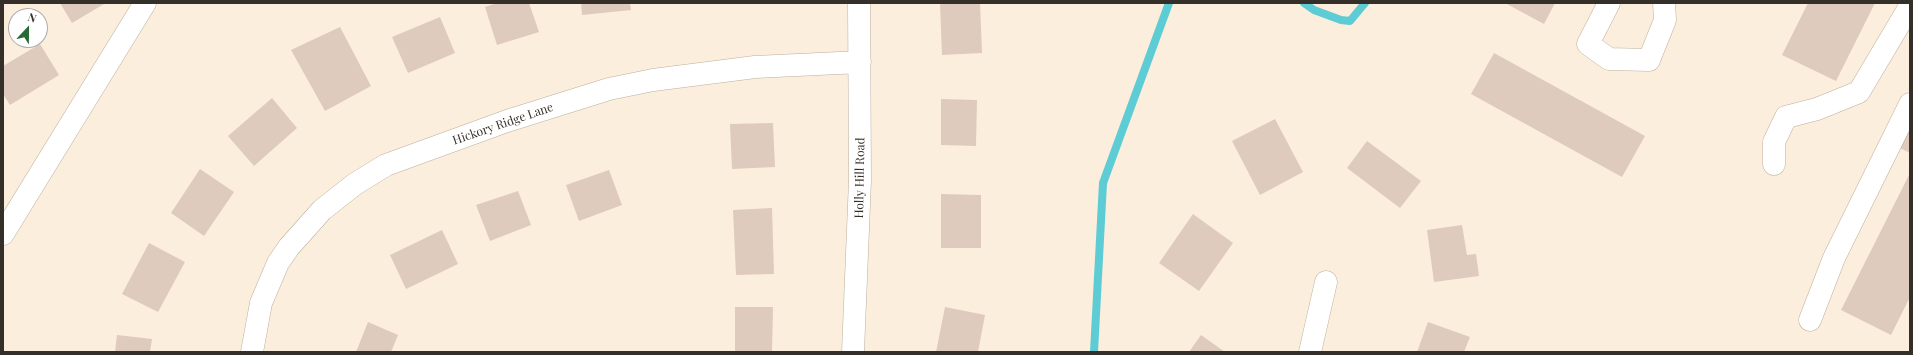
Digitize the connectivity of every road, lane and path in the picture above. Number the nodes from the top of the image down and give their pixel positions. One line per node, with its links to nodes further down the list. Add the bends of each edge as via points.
1 (145, 3): 9 (street)
2 (860, 3): 6 (street, Holly Hill Road)
3 (1610, 3): 4 (street, via 1588,44 1609,59 1649,60 1665,20)
4 (1664, 3)
5 (1910, 6): 8 (street, via 1859,92 1817,110 1786,117 1774,142)
6 (860, 62): 12 (street, Hickory Ridge Lane, via 755,67 653,80 609,89 507,121 386,165 355,184 322,210 289,246 278,263 262,303); 13 (street, Holly Hill Road, via 860,180)
7 (1910, 104): 11 (street, via 1834,258)
8 (1774, 164)
9 (3, 234)
10 (1326, 282): 14 (street)
11 (1810, 320)
12 (252, 352)
13 (853, 352)
14 (1310, 352)

